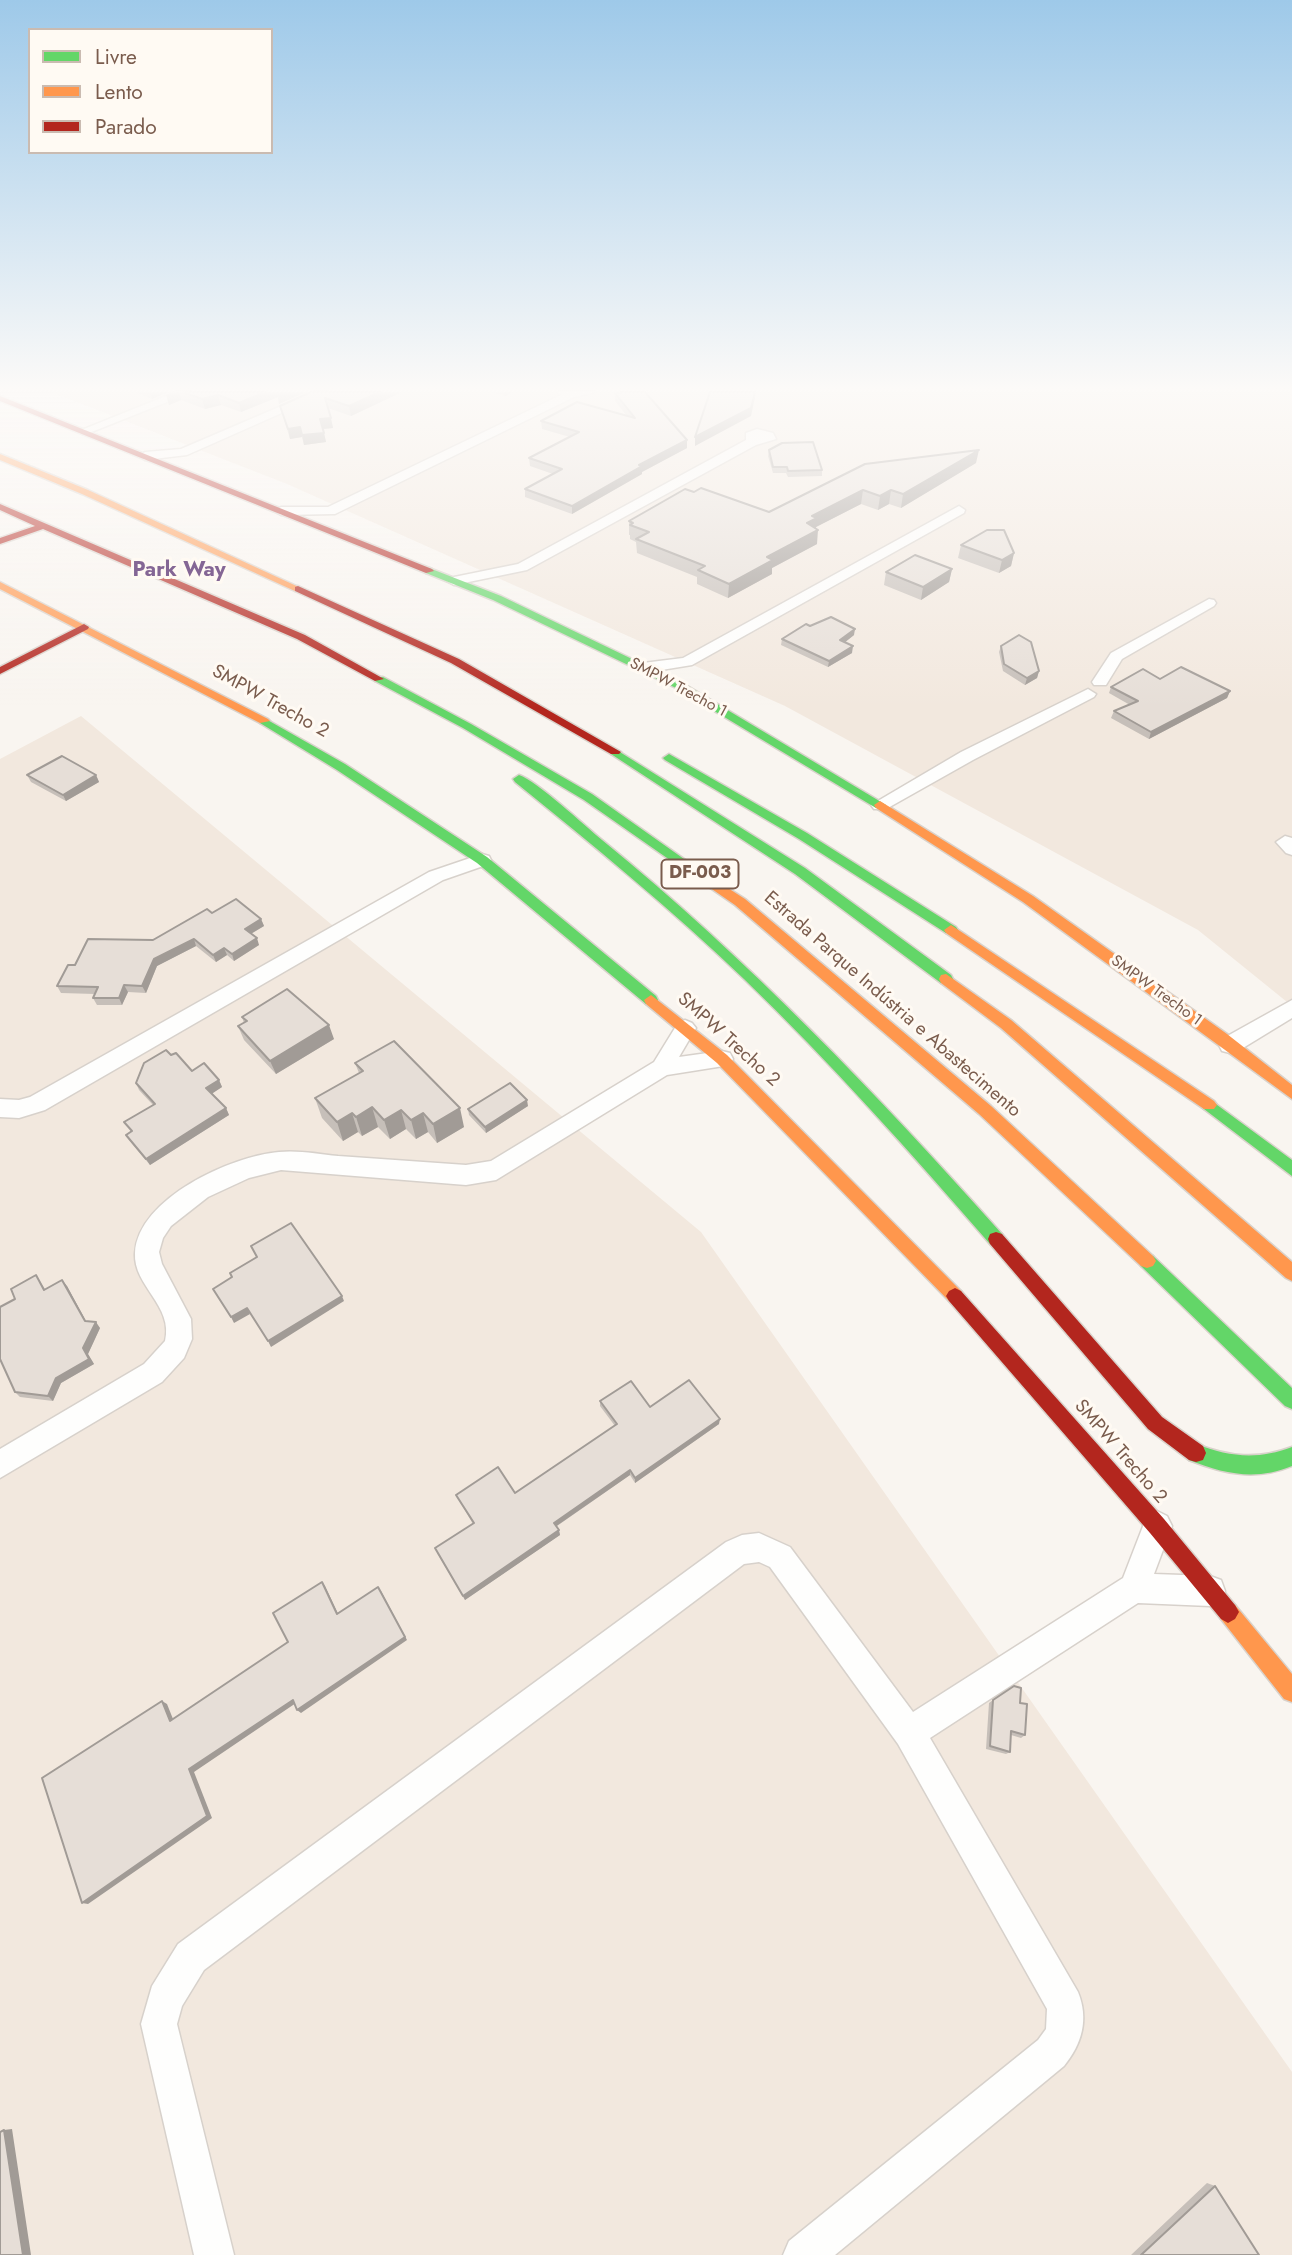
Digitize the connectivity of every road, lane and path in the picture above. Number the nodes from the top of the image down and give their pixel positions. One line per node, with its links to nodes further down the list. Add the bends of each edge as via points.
1 (96, 497): 18 (main road, Estrada Parque Indústria e Abastecimento / DF-003)
2 (248, 497): 7 (main road, SMPW Trecho 1)
3 (358, 497): 8 (street)
4 (650, 497): 12 (street)
5 (0, 507): 9 (main road, Estrada Parque Indústria e Abastecimento / DF-003)
6 (959, 510): 19 (street)
7 (281, 511): 8 (street); 10 (main road, SMPW Trecho 1)
8 (330, 511): 10 (street)
9 (43, 526): 11 (main road); 24 (main road, Estrada Parque Indústria e Abastecimento / DF-003, via 301,637)
10 (330, 531): 13 (main road, SMPW Trecho 1)
11 (0, 541)
12 (522, 567): 13 (street); 15 (street)
13 (454, 581): 15 (main road, SMPW Trecho 1)
14 (0, 585): 17 (main road, SMPW Trecho 2)
15 (497, 598): 20 (main road, SMPW Trecho 1)
16 (1209, 603): 26 (street, via 1116,656 1094,688)
17 (84, 627): 21 (main road); 27 (main road, SMPW Trecho 2, via 242,708)
18 (455, 661): 23 (main road); 38 (main road, Estrada Parque Indústria e Abastecimento / DF-003, via 639,766 810,879 1006,1024)
19 (687, 663): 20 (street); 22 (street)
20 (643, 668): 22 (main road, SMPW Trecho 1)
21 (0, 671)
22 (680, 686): 26 (main road, SMPW Trecho 1)
23 (558, 700)
24 (467, 726): 39 (main road, Estrada Parque Indústria e Abastecimento / DF-003, via 588,797 740,902 985,1110); 40 (main road, via 480,748 608,850 778,1004 882,1111 1156,1423 1187,1448 1236,1466 1264,1467)
25 (656, 752): 37 (main road, via 874,878 1081,1016 1254,1137)
26 (880, 805): 32 (main road, SMPW Trecho 1, via 1028,899)
27 (456, 843): 28 (main road, SMPW Trecho 2); 29 (street)
28 (482, 860): 29 (street); 31 (main road, SMPW Trecho 2)
29 (436, 876): 36 (street, via 37,1104)
30 (1292, 1008): 32 (street)
31 (685, 1028): 33 (main road, SMPW Trecho 2); 34 (street)
32 (1230, 1045): 35 (main road, SMPW Trecho 1)
33 (722, 1059): 34 (street); 42 (main road, SMPW Trecho 2, via 969,1310)
34 (662, 1068): 41 (street, via 496,1170 466,1175 265,1162 194,1193 157,1228 147,1253 149,1266 183,1327 172,1356 153,1373)
35 (1292, 1093)
36 (0, 1108)
37 (1292, 1169)
38 (1292, 1273)
39 (1292, 1400)
40 (1292, 1456)
41 (0, 1464)
42 (1157, 1526): 43 (street); 44 (main road, SMPW Trecho 2)
43 (1134, 1588): 44 (street); 46 (street)
44 (1210, 1591): 45 (main road, SMPW Trecho 2)
45 (1292, 1690)
46 (909, 1733): 47 (street, via 780,1557 766,1547 750,1546 191,1957 164,1999 159,2024); 48 (street, via 1065,2005 1068,2024 1051,2053)
47 (214, 2255)
48 (803, 2255)

